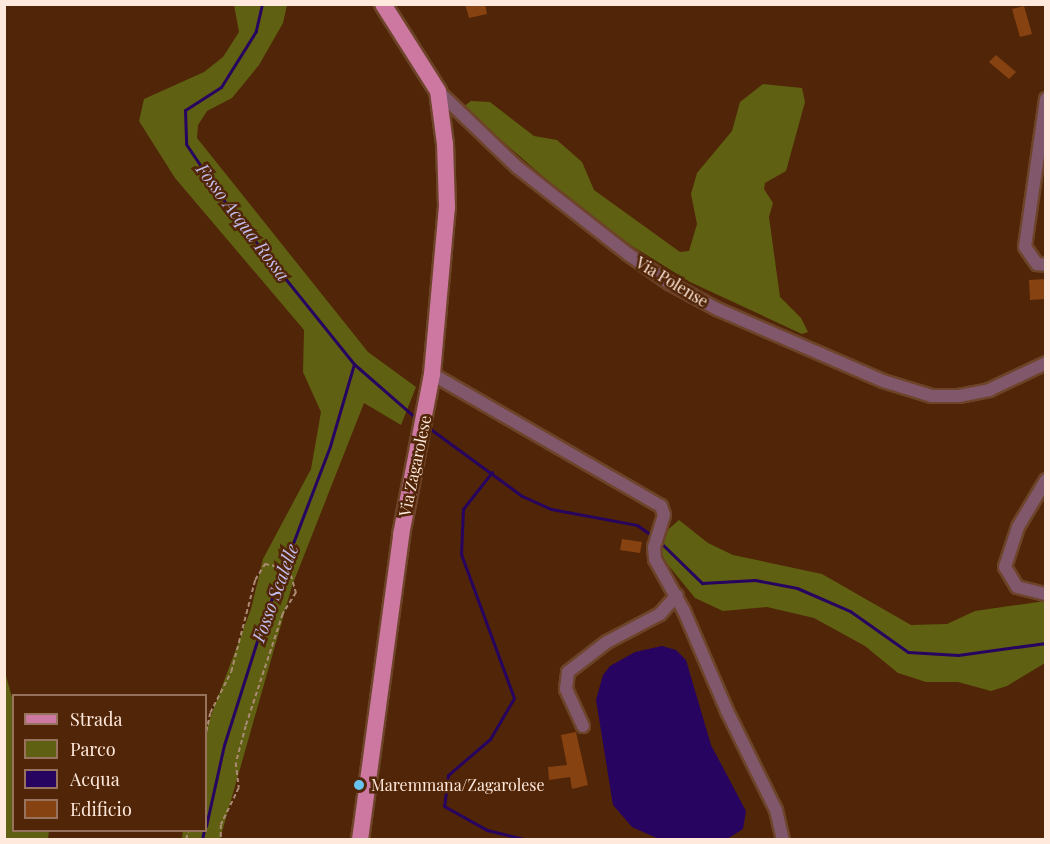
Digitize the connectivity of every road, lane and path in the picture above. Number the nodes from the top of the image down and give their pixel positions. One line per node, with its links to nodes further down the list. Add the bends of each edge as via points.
1 (383, 4): 2 (main road, Via Polense)
2 (438, 91): 5 (street, Via Polense, via 517,167 628,254 669,283 717,309 883,381 932,396 989,390); 6 (main road, Via Zagarolese, via 447,207)
3 (1046, 99): 4 (street, via 1025,247 1036,264)
4 (1046, 264)
5 (1046, 363)
6 (432, 374): 9 (street, via 657,502 664,515 653,555); 13 (main road, Via Zagarolese, via 401,535)
7 (1046, 480): 8 (street, via 1020,521 1005,567 1017,587)
8 (1046, 594)
9 (677, 595): 10 (street, via 660,614 607,642 568,672 566,689); 14 (street, via 727,711 776,810)
10 (583, 726)
11 (207, 727): 12 (path, via 231,672 255,580 265,564 275,566 291,575 296,593 283,614 246,726 236,763 238,788 221,825)
12 (221, 840)
13 (360, 840)
14 (783, 840)

